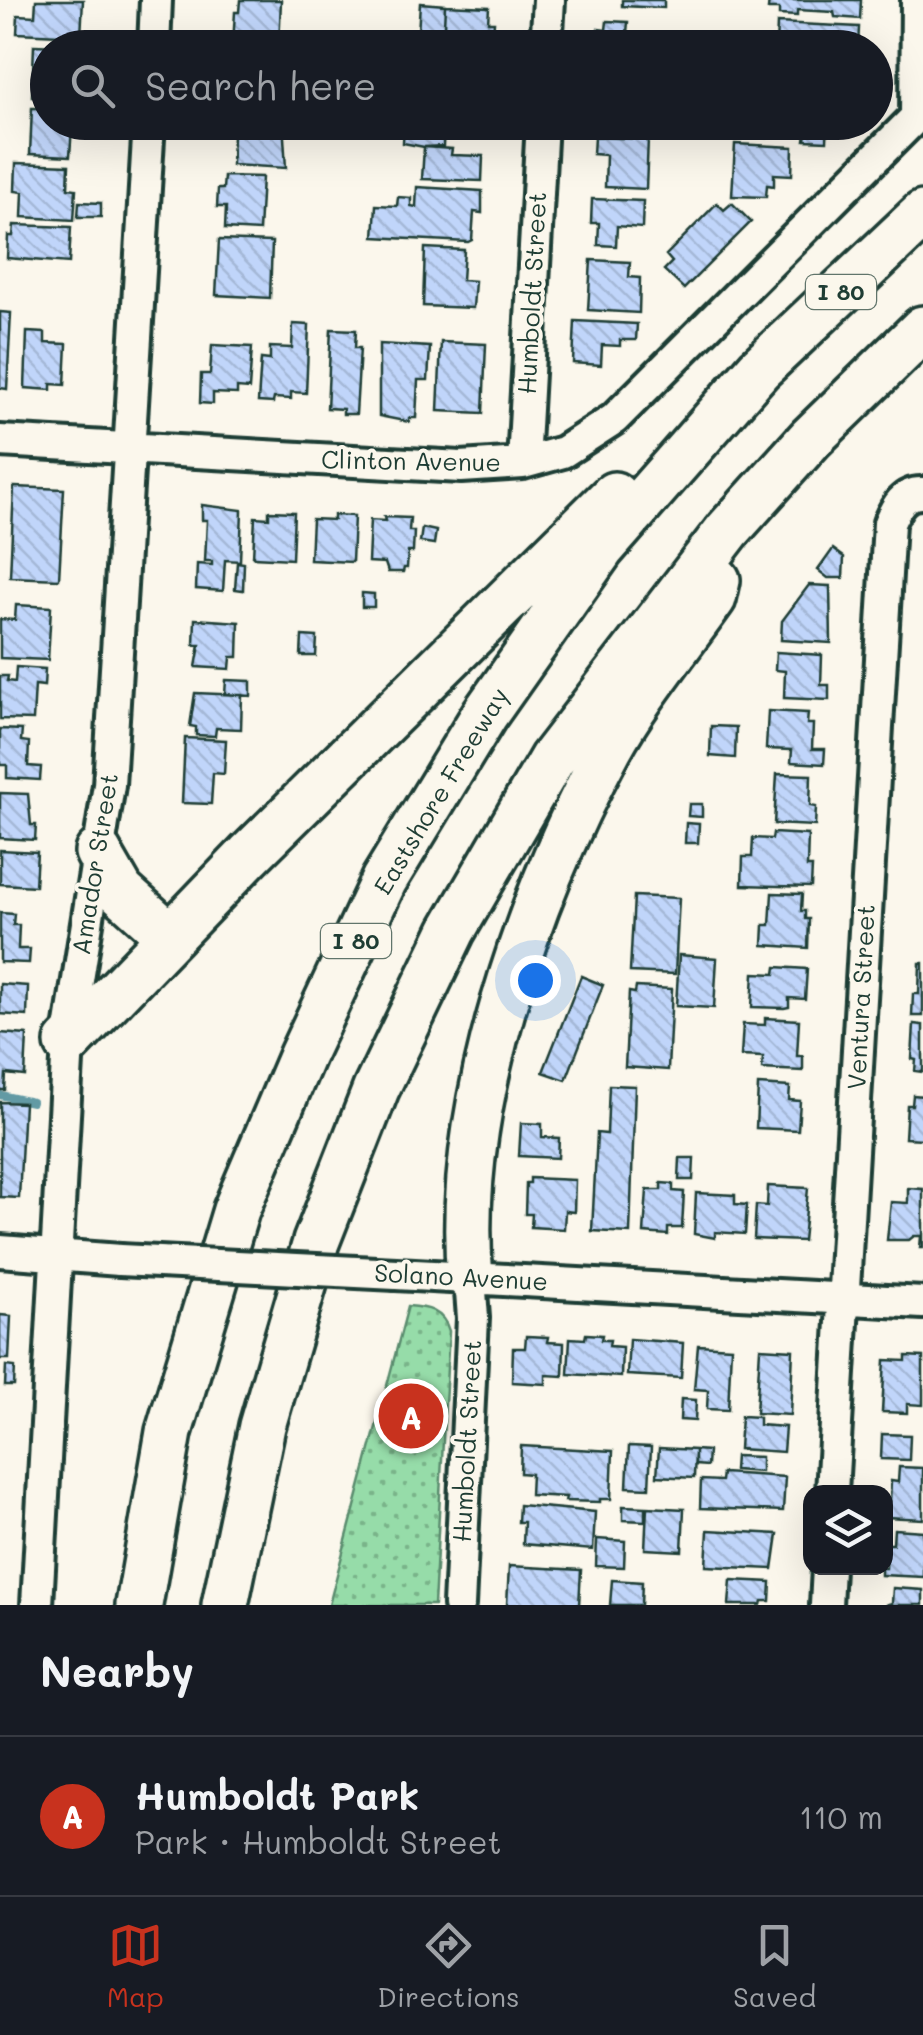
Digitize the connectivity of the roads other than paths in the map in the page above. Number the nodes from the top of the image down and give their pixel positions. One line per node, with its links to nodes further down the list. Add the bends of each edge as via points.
1 (156, 0): 4 (street)
2 (549, 0): 5 (street)
3 (918, 0): 6 (street)
4 (155, 30)
5 (547, 30)
6 (919, 113): 7 (street, Clinton Avenue)
7 (893, 139)
8 (148, 140): 15 (street, Amador Street)
9 (541, 140): 16 (street, Humboldt Street)
10 (892, 140): 16 (street, Clinton Avenue, via 614,418 563,452)
11 (923, 214): 13 (highway, Eastshore Freeway / I 80)
12 (923, 329): 18 (highway)
13 (759, 369): 20 (highway, via 619,490); 30 (highway, Eastshore Freeway / I 80, via 601,549 485,714 384,880 236,1210 170,1432)
14 (0, 442): 15 (street, Clinton Avenue)
15 (130, 449): 16 (street, Clinton Avenue, via 461,467); 19 (street, Amador Street, via 110,784)
16 (523, 463)
17 (910, 498): 25 (street, Ventura Street, via 889,523)
18 (728, 530): 24 (highway, via 713,598 610,746 526,936 475,1136); 31 (highway, via 552,759 452,931 384,1072 316,1242 262,1426)
19 (98, 852): 20 (highway, via 121,892); 21 (street, Amador Street)
20 (170, 936): 21 (highway)
21 (68, 1042): 23 (street, Amador Street)
22 (0, 1251): 23 (street, Solano Avenue)
23 (56, 1254): 24 (street, Solano Avenue, bridge); 29 (street, Amador Street)
24 (470, 1278): 25 (street, Solano Avenue); 32 (street, Humboldt Street)
25 (842, 1298): 26 (street, Solano Avenue); 27 (street, Ventura Street)
26 (923, 1303)
27 (832, 1485)
28 (828, 1575): 33 (street)
29 (38, 1605)
30 (139, 1605)
31 (225, 1605)
32 (459, 1605)
33 (826, 1605)

